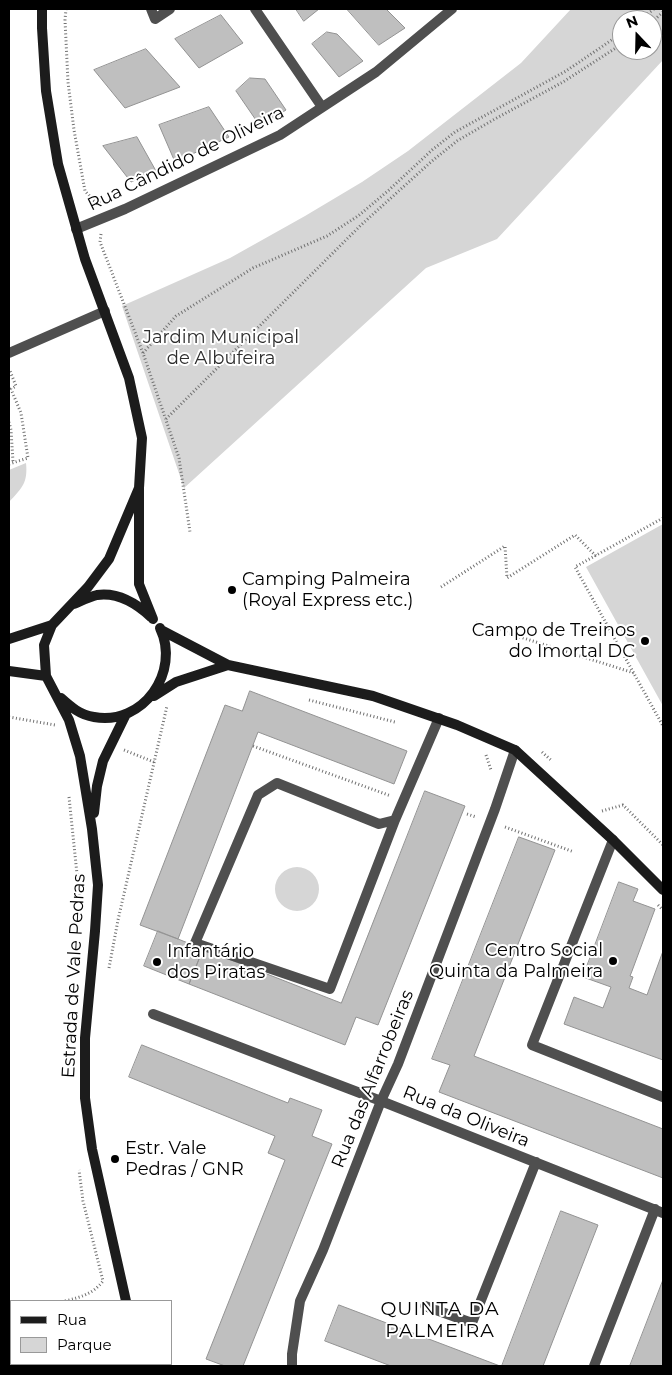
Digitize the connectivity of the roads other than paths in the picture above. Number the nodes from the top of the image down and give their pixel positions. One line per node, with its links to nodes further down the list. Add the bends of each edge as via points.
1 (42, 9): 7 (main road, via 46,91 58,164)
2 (150, 9): 3 (street, via 155,19)
3 (170, 9)
4 (255, 9): 6 (street)
5 (452, 9): 6 (street, Rua Cândido de Oliveira, via 376,72)
6 (322, 107): 7 (street, Rua Cândido de Oliveira, via 280,135)
7 (76, 229): 8 (main road)
8 (105, 311): 9 (street); 10 (main road, via 129,378 142,438)
9 (9, 353)
10 (139, 488): 11 (main road, via 110,559); 12 (main road, via 139,584)
11 (69, 606): 12 (main road, via 96,596 117,596 137,604); 13 (main road)
12 (154, 619): 14 (main road)
13 (52, 625): 15 (main road); 18 (main road, via 44,645)
14 (161, 630): 16 (main road); 20 (main road, via 166,665 161,682)
15 (9, 639)
16 (228, 665): 20 (main road, via 176,682); 22 (main road, via 373,696)
17 (9, 671): 18 (main road)
18 (46, 676): 19 (main road)
19 (56, 694): 21 (main road, via 77,711 94,717); 25 (main road, Estrada de Vale Pedras, via 69,720 80,756)
20 (148, 700): 21 (main road)
21 (126, 714): 25 (main road, Estrada de Vale Pedras, via 103,761)
22 (439, 718): 23 (main road); 24 (street)
23 (516, 750): 26 (main road); 30 (street, Rua das Alfarrobeiras, via 398,1064)
24 (395, 820): 24 (street, via 330,989 195,943 258,795 277,783 379,824)
25 (92, 829): 33 (main road, Estrada de Vale Pedras, via 98,885 85,1038 86,1098 92,1149)
26 (613, 840): 27 (main road); 29 (street, via 532,1045)
27 (663, 890)
28 (153, 1014): 30 (street, Rua da Oliveira)
29 (663, 1097)
30 (381, 1101): 31 (street, Rua da Oliveira); 35 (street, Rua das Alfarrobeiras, via 300,1301)
31 (536, 1162): 32 (street, Rua da Oliveira); 34 (street, via 472,1323)
32 (659, 1211): 36 (street, Rua da Oliveira)
33 (126, 1300)
34 (425, 1306)
35 (292, 1366)
36 (594, 1366)

